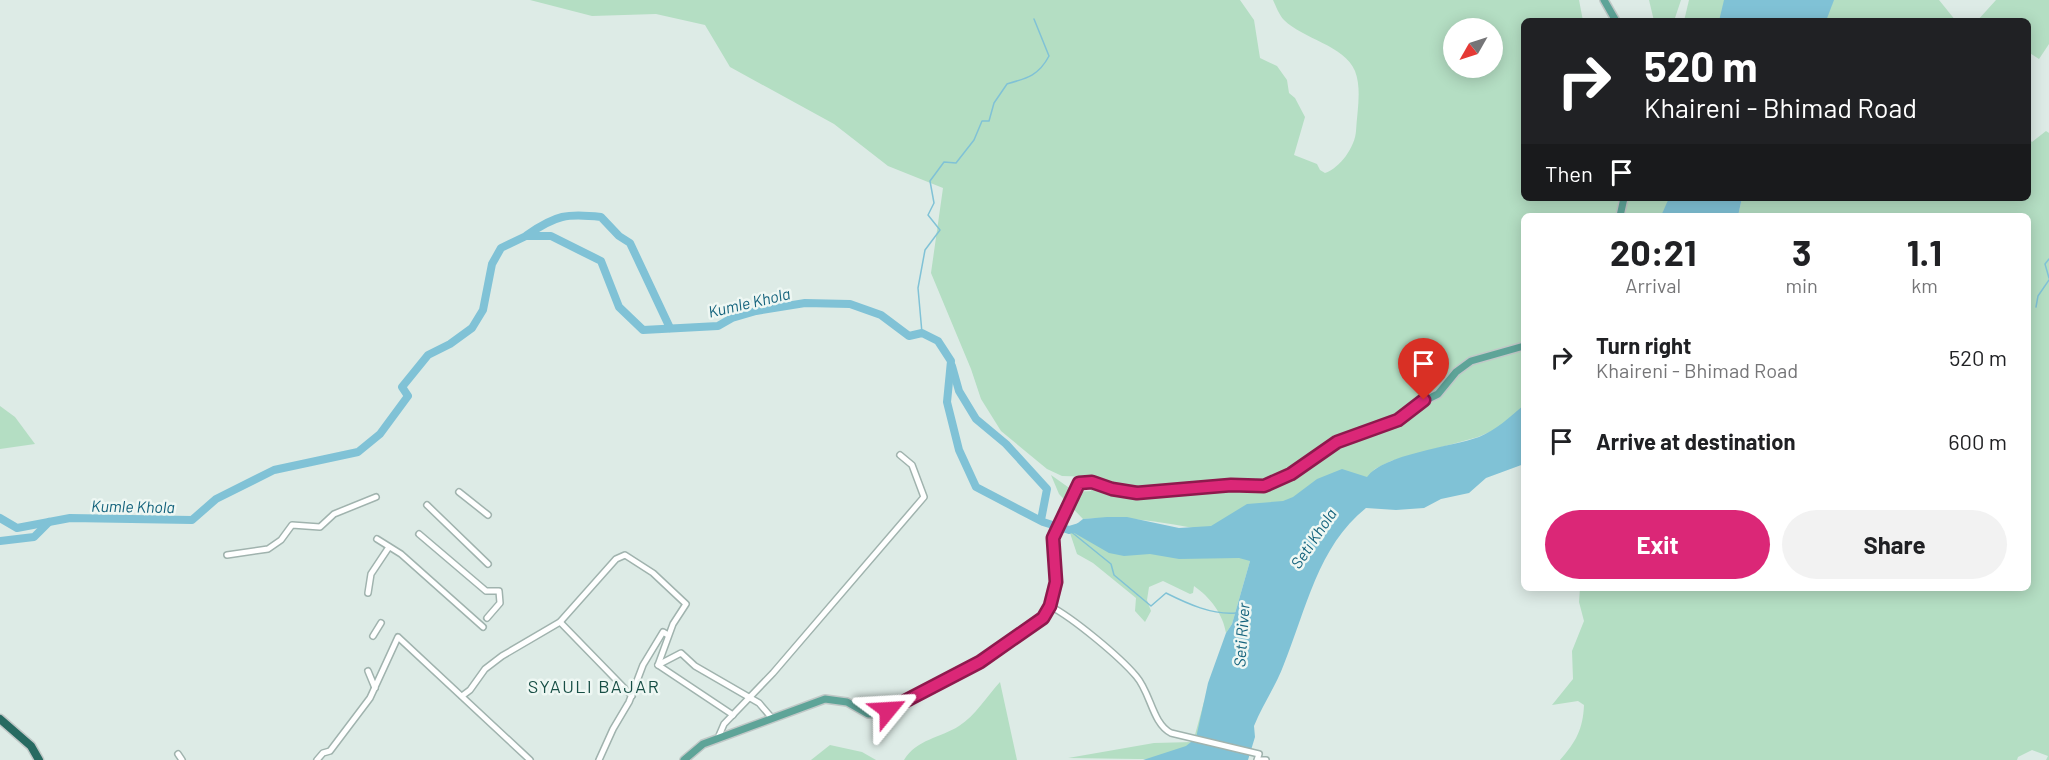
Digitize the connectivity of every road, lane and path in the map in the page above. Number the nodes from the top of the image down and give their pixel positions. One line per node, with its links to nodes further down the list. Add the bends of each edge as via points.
1 (1604, 0): 2 (main road)
2 (1614, 18)
3 (1521, 347): 15 (main road, via 1472,361 1451,377 1438,394 1424,400 1405,417 1337,442 1291,474 1264,486 1137,493 1081,482 1053,538 1056,582)
4 (900, 455): 27 (street, via 912,465 924,497)
5 (459, 492): 8 (street)
6 (376, 497): 12 (street, via 334,514 320,527 292,525 268,549)
7 (427, 505): 13 (street)
8 (488, 515)
9 (419, 534): 16 (street, via 486,591 499,591 500,603)
10 (377, 539): 11 (street)
11 (389, 547): 14 (street, via 371,574); 19 (street)
12 (227, 555)
13 (488, 564)
14 (368, 593)
15 (1050, 606): 29 (main road, via 1043,618 996,652 883,713 868,714 847,702 825,699); 37 (street, via 1135,675 1160,726 1171,733 1260,755)
16 (487, 618)
17 (560, 622): 20 (street, via 616,559 625,555 653,573 686,604); 25 (street, via 502,656); 26 (street)
18 (381, 623): 21 (street)
19 (483, 627)
20 (668, 635): 22 (street); 26 (street, via 663,632 642,665)
21 (373, 636)
22 (658, 665): 27 (street, via 681,653 695,666); 28 (street)
23 (368, 670): 24 (street)
24 (375, 688): 25 (street, via 398,638); 33 (street, via 359,716 330,751)
25 (462, 696): 34 (street)
26 (632, 696): 35 (street)
27 (750, 696): 28 (street); 29 (street)
28 (733, 715): 31 (street)
29 (771, 717): 31 (main road)
30 (0, 719): 32 (highway, via 31,746)
31 (718, 738): 36 (main road, via 696,748)
32 (39, 760)
33 (317, 760)
34 (530, 760)
35 (599, 760)
36 (684, 760)
37 (1259, 760): 38 (street)
38 (1266, 760)

